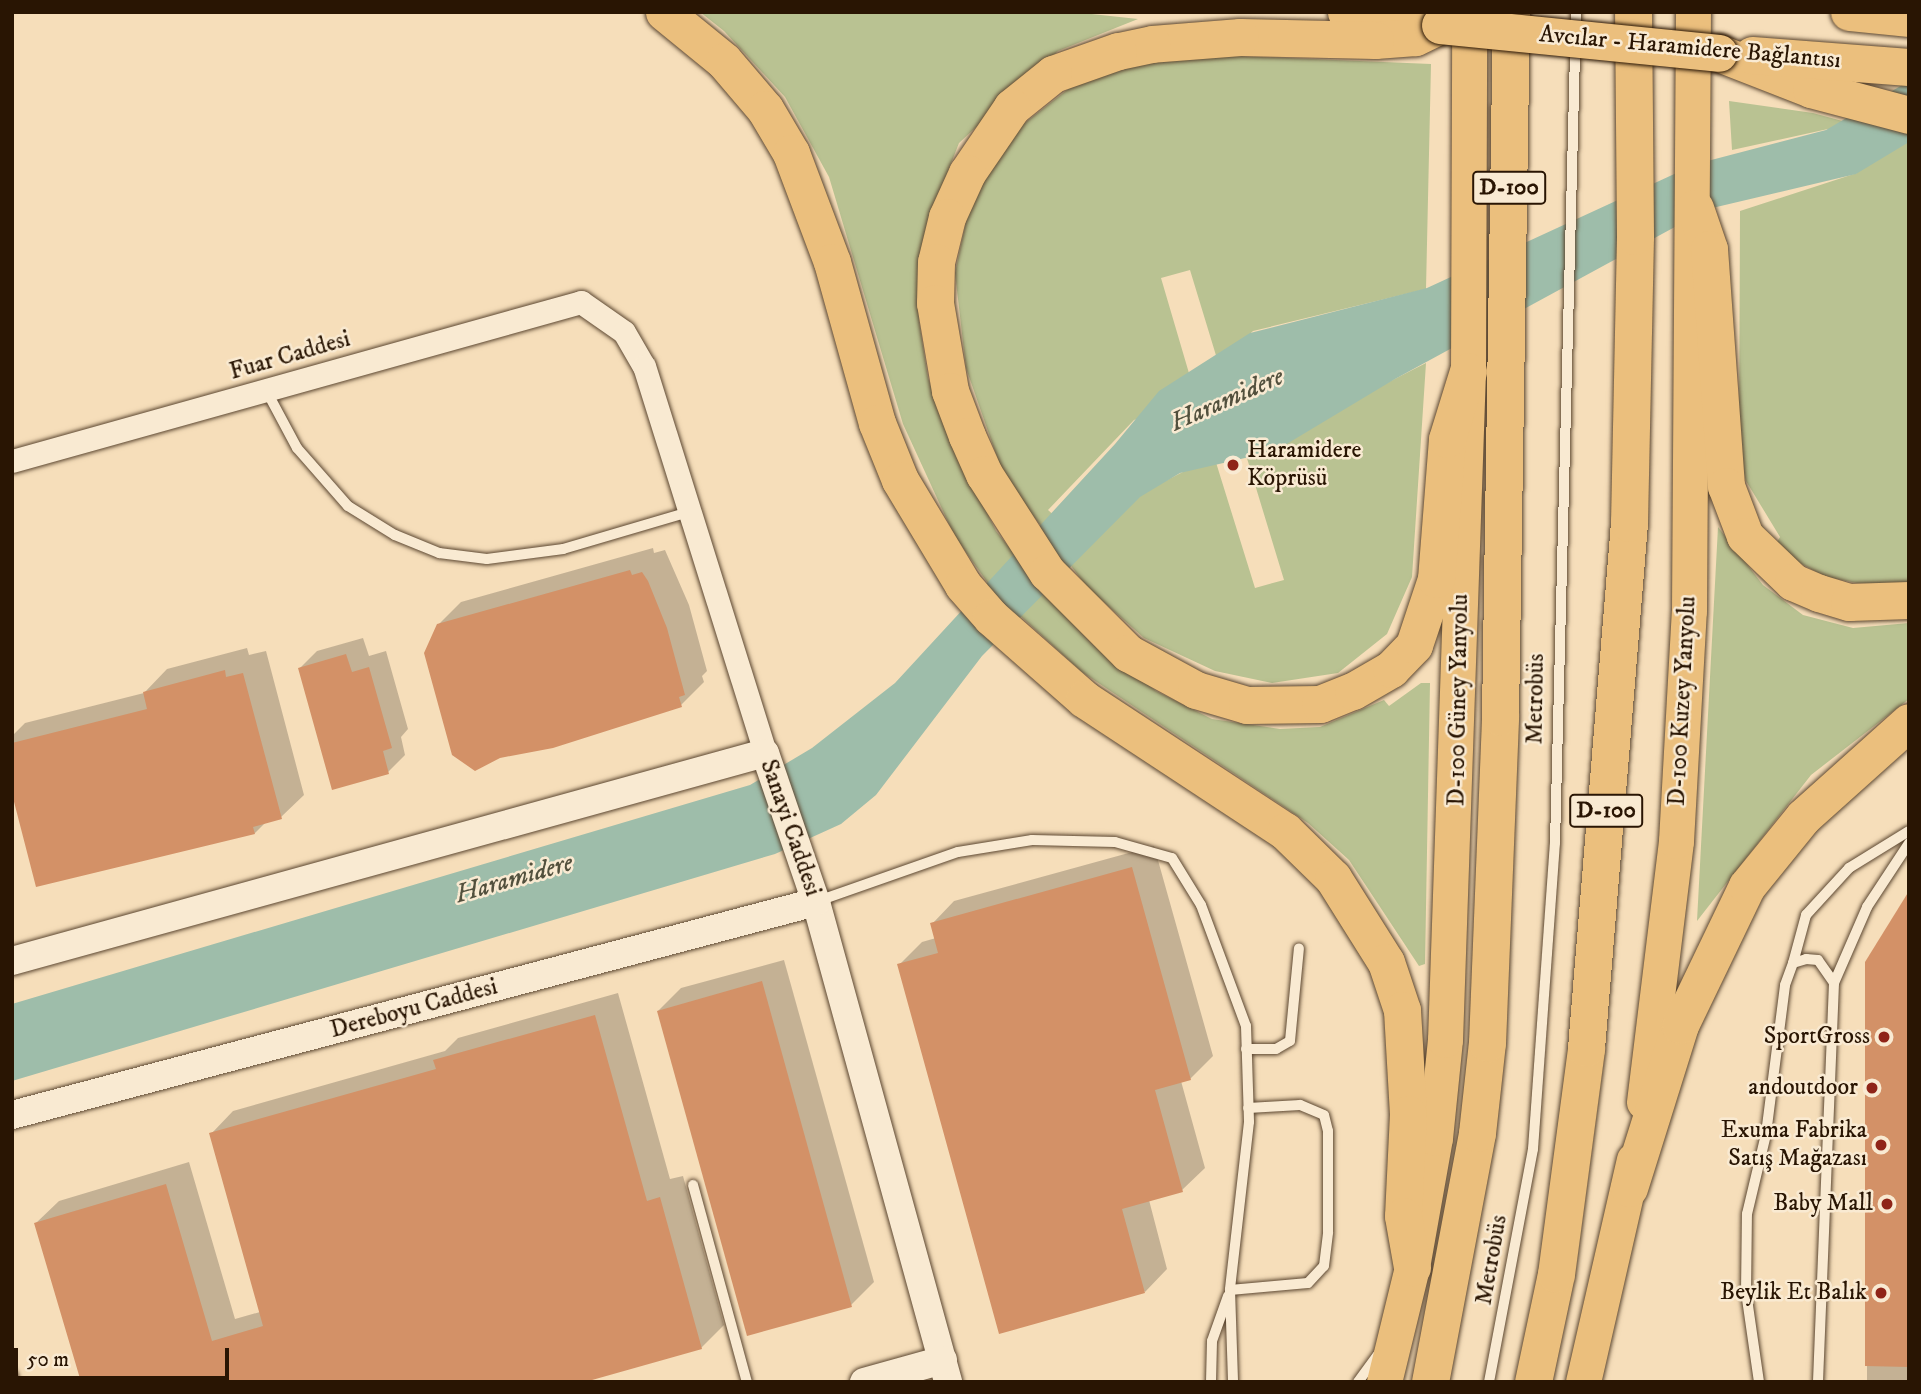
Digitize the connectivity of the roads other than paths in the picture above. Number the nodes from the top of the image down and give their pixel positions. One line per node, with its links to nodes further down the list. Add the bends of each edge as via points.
1 (664, 12): 34 (highway, via 724,61 765,109 791,153 832,262 882,434 901,480 963,585 991,617 1084,699 1284,831 1333,878 1368,931 1386,962 1402,1010 1408,1114 1403,1216)
2 (1346, 12): 9 (highway, Avcılar - Haramidere Bağlantısı)
3 (1511, 12): 46 (highway, D-100, via 1500,717 1487,1043 1477,1132)
4 (1576, 12): 47 (lane, Metrobüs, via 1555,843 1533,1149)
5 (1633, 12): 48 (highway, D-100, via 1635,236 1629,523 1586,1048 1556,1274)
6 (1693, 12): 13 (main road, D-100 Kuzey Yanyolu)
7 (1849, 12): 8 (highway, Avcılar - Haramidere Bağlantısı)
8 (1909, 18)
9 (1454, 19): 10 (highway, Avcılar - Haramidere Bağlantısı, bridge); 15 (main road, D-100 Güney Yanyolu); 15 (highway, via 1415,37 1240,37 1152,44 1054,74 1012,107 967,173 947,217 936,262 935,303 950,391 967,436 989,485 1047,572 1128,653 1196,690 1247,705 1320,704 1391,668 1414,645 1436,579 1447,439)
10 (1719, 53): 11 (highway, Avcılar - Haramidere Bağlantısı); 12 (highway, via 1811,89)
11 (1909, 66)
12 (1909, 115)
13 (1695, 208): 19 (highway, via 1709,249 1726,486 1745,536 1793,582 1819,593 1849,602); 33 (main road, D-100 Kuzey Yanyolu, via 1689,611 1676,841 1662,984)
14 (581, 302): 16 (street, Fuar Caddesi); 18 (street, Sanayi Caddesi, via 624,332 644,366)
15 (1468, 371): 34 (main road, D-100 Güney Yanyolu, via 1445,1040 1435,1138)
16 (266, 390): 17 (street, Fuar Caddesi); 18 (lane, via 297,448 348,506 396,535 439,553 487,559 563,550)
17 (12, 461)
18 (689, 512): 21 (street, Sanayi Caddesi)
19 (1909, 600)
20 (1909, 722): 33 (highway, via 1803,817 1747,886 1680,1025)
21 (765, 753): 24 (street, Sanayi Caddesi); 26 (street)
22 (1909, 831): 27 (lane, via 1849,868 1806,915)
23 (1909, 843): 28 (lane, via 1867,907)
24 (816, 902): 29 (lane, via 958,852 1032,839 1115,842 1172,858 1201,905 1246,1026); 31 (street, Dereboyu Caddesi); 37 (street, Sanayi Caddesi)
25 (1299, 948): 29 (lane, via 1290,1041 1276,1049)
26 (12, 961)
27 (1793, 963): 28 (lane, via 1818,960); 50 (lane, via 1781,1010 1766,1134 1747,1214 1746,1293)
28 (1834, 983): 51 (lane)
29 (1246, 1049): 30 (lane)
30 (1248, 1108): 35 (lane); 35 (lane, via 1300,1105 1324,1115 1328,1232 1324,1266 1308,1283)
31 (12, 1115)
32 (694, 1185): 40 (lane)
33 (1629, 1188): 49 (main road, D-100 Kuzey Yanyolu)
34 (1412, 1267): 36 (main road, D-100 Güney Yanyolu)
35 (1230, 1290): 42 (lane, via 1212,1341); 43 (lane)
36 (1396, 1338): 44 (lane, via 1369,1362); 45 (main road, D-100 Güney Yanyolu)
37 (945, 1371): 41 (street)
38 (12, 1375): 39 (lane)
39 (14, 1382)
40 (747, 1382)
41 (864, 1382)
42 (1212, 1382)
43 (1233, 1382)
44 (1359, 1382)
45 (1384, 1382)
46 (1430, 1382)
47 (1489, 1382)
48 (1533, 1382)
49 (1583, 1382)
50 (1759, 1382)
51 (1818, 1382)

